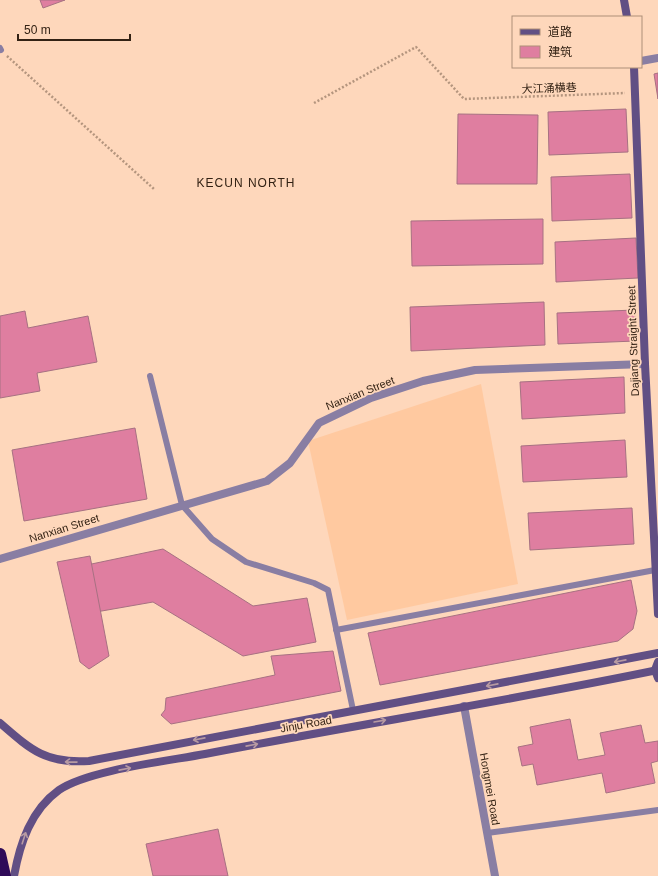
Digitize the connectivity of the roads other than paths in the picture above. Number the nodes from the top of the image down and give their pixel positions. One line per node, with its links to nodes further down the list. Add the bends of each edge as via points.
1 (624, 0): 2 (street)
2 (627, 16)
3 (658, 58): 4 (street)
4 (642, 61)
5 (634, 68): 6 (street, Dajiang Straight Street)
6 (645, 364): 8 (street, Nanxian Street, via 475,370 423,381 371,398 319,422 290,463 267,480); 10 (street, Dajiang Straight Street)
7 (150, 376): 8 (lane)
8 (182, 505): 9 (street, Nanxian Street); 13 (lane, via 212,539 246,562 314,583 328,590)
9 (0, 559)
10 (655, 570): 11 (street, Dajiang Straight Street); 13 (lane)
11 (658, 601): 12 (street, Dajiang Straight Street)
12 (658, 614)
13 (336, 630): 18 (lane)
14 (658, 653): 18 (street, Jinju Road, one-way to 18)
15 (658, 662): 16 (street)
16 (657, 673): 17 (street, Jinju Road)
17 (464, 706): 21 (street, Hongmei Road); 24 (street, Jinju Road, one-way to 17, via 26,833 34,818 45,802 60,789 75,782 124,770)
18 (353, 710): 19 (street, Jinju Road, one-way to 19, via 89,761 70,762 43,756)
19 (0, 723)
20 (658, 810): 21 (lane)
21 (487, 833): 25 (street, Hongmei Road)
22 (0, 854): 23 (highway)
23 (5, 876)
24 (14, 876)
25 (495, 876)

